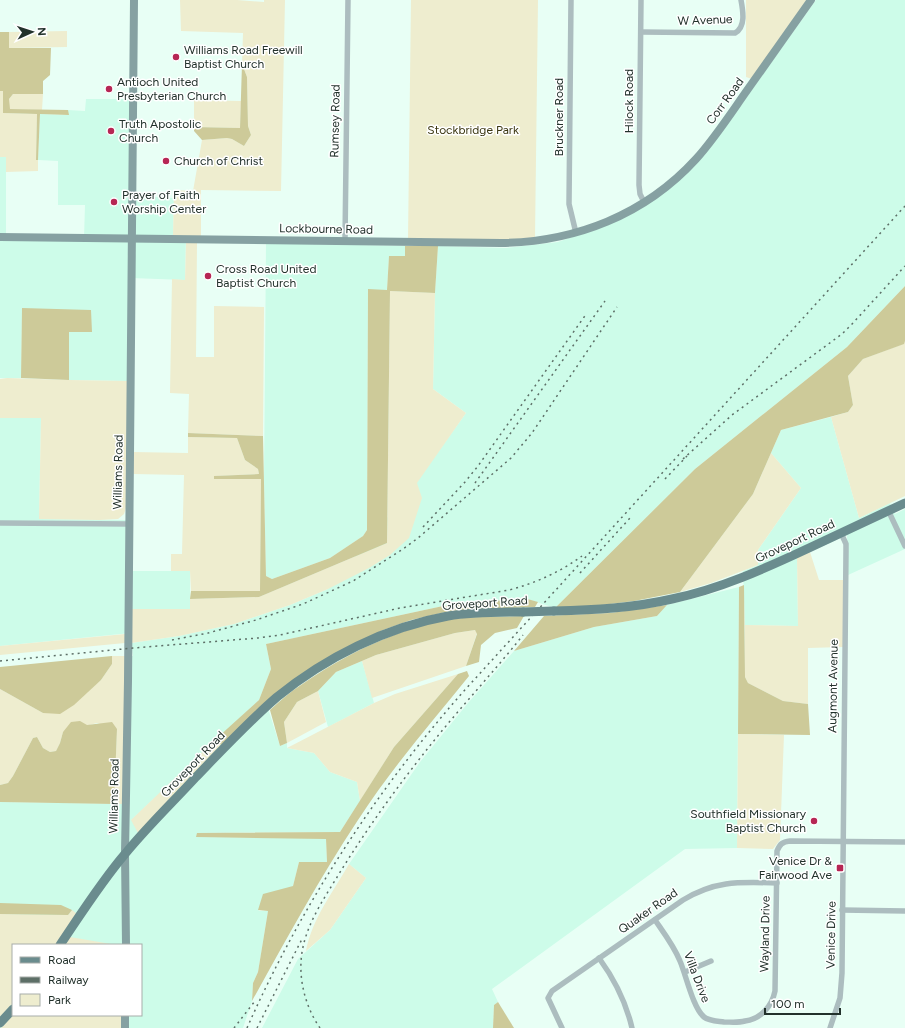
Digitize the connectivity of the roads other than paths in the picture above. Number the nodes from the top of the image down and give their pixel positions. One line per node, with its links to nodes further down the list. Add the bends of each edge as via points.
1 (134, 0): 11 (main road, Williams Road)
2 (348, 0): 12 (street, Rumsey Road)
3 (571, 0): 9 (street, Bruckner Road, via 569,204)
4 (641, 0): 7 (street, Hilock Road)
5 (741, 0): 7 (street, W Avenue, via 742,25 735,33)
6 (811, 0): 8 (main road, Corr Road, via 701,153 674,180)
7 (641, 32): 8 (street, Hilock Road, via 639,185)
8 (644, 202): 9 (main road, Lockbourne Road, via 614,219)
9 (576, 233): 12 (main road, Lockbourne Road, via 514,243)
10 (0, 237): 11 (main road, Lockbourne Road)
11 (132, 238): 12 (main road, Lockbourne Road); 16 (main road, Williams Road)
12 (345, 241)
13 (905, 502): 14 (main road, Groveport Road)
14 (888, 510): 17 (main road, Groveport Road); 18 (street)
15 (0, 523): 16 (street)
16 (130, 524): 21 (main road, Williams Road)
17 (841, 532): 19 (street, Augmont Avenue, via 846,544); 21 (main road, Groveport Road, bridge, via 761,570 694,594 661,602 601,610 465,614 424,621 374,639 326,664 282,693 193,780)
18 (905, 546)
19 (843, 842): 20 (street); 22 (street, Wayland Drive, via 781,843 777,851); 23 (street, Venice Drive)
20 (905, 842)
21 (125, 853): 26 (main road, Groveport Road); 27 (main road, Williams Road)
22 (777, 883): 25 (street, Quaker Road, via 736,882 710,886 683,900); 34 (street, Wayland Drive, via 774,997 770,1005 758,1016 748,1021)
23 (842, 910): 24 (street); 38 (street, Venice Drive, via 840,998)
24 (905, 911)
25 (655, 920): 28 (street, Quaker Road); 30 (street, Villa Drive, via 672,946)
26 (61, 944)
27 (126, 944)
28 (600, 958): 36 (street, Quaker Road, via 552,991 548,998); 37 (street, via 618,988)
29 (711, 961): 30 (street)
30 (684, 972): 34 (street, Villa Drive, via 700,1013 713,1021)
31 (12, 1010): 33 (main road)
32 (125, 1016): 35 (main road)
33 (0, 1022)
34 (732, 1022)
35 (125, 1028)
36 (562, 1028)
37 (632, 1028)
38 (830, 1028)

